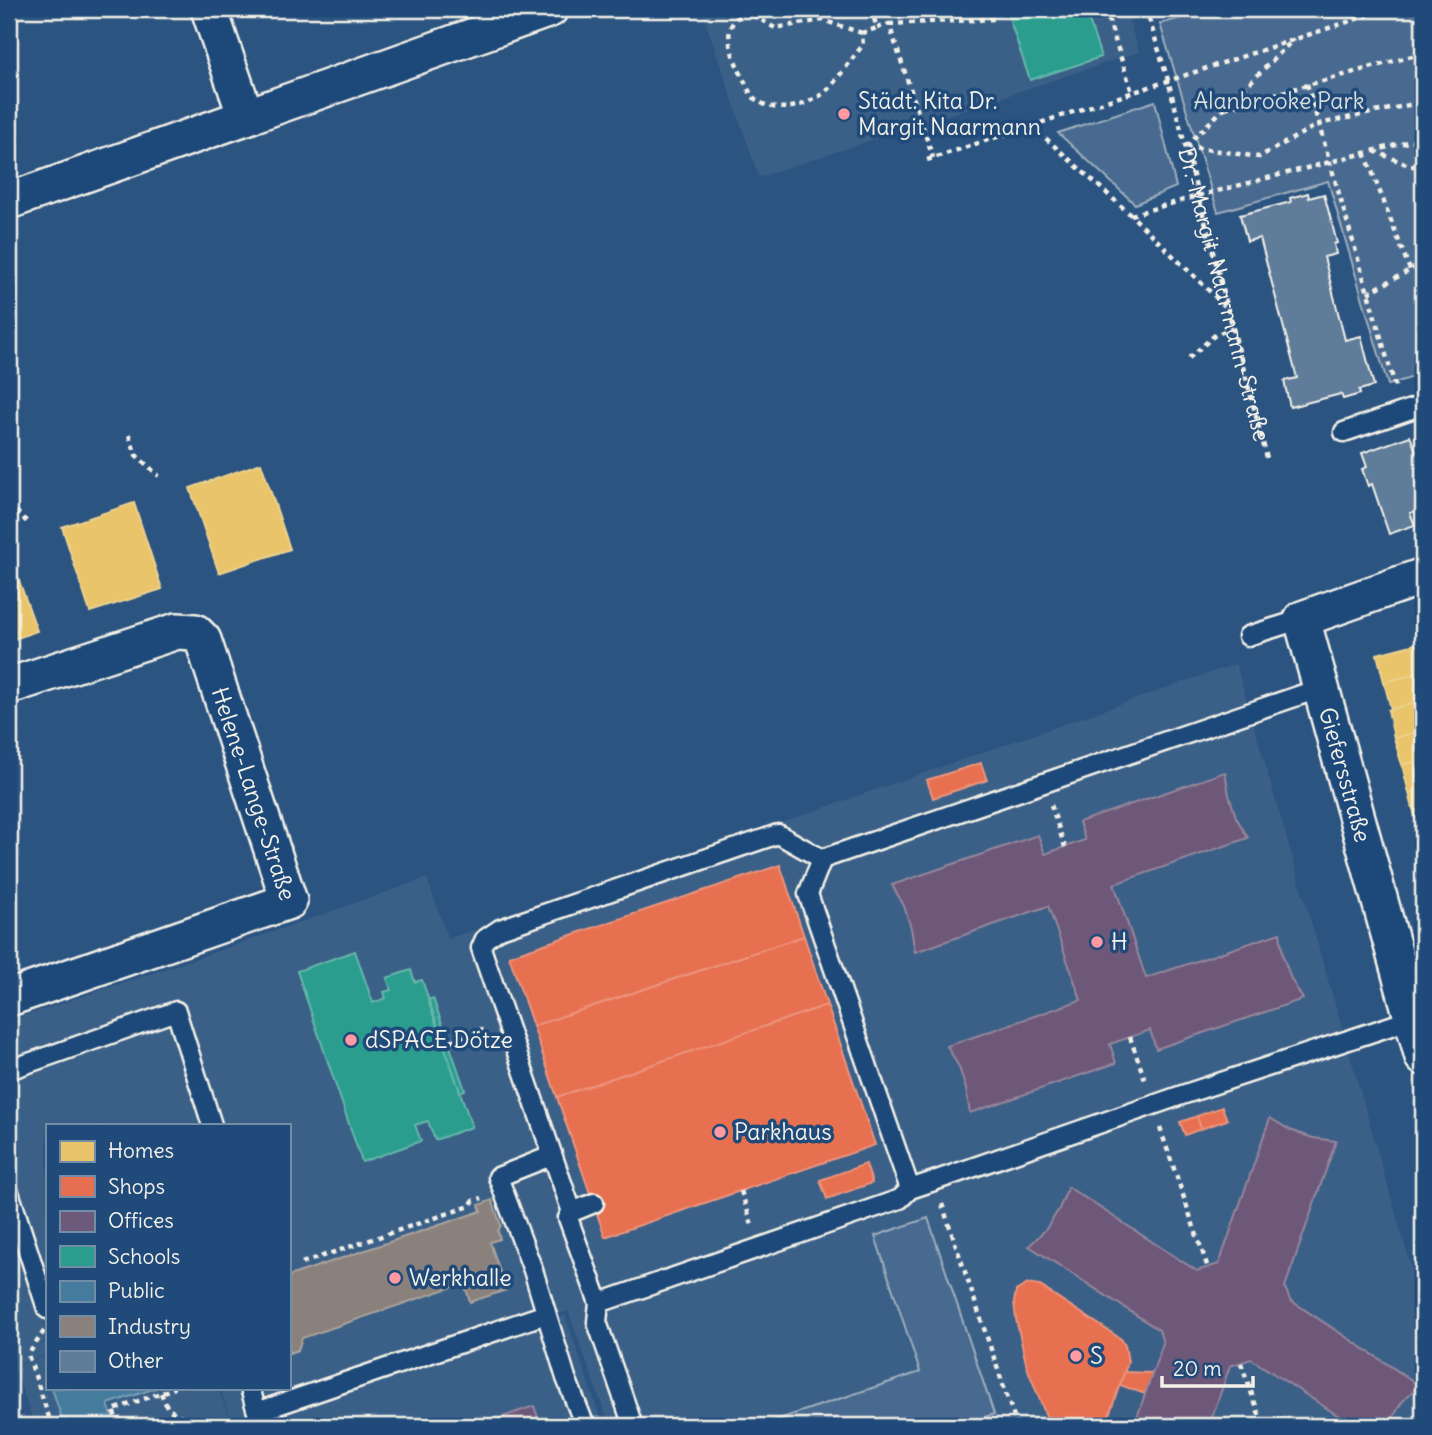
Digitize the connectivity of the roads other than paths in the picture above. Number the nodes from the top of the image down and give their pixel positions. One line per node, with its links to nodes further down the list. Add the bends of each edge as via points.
1 (209, 9): 3 (street)
2 (550, 9): 3 (street)
3 (246, 117): 4 (street)
4 (9, 201)
5 (1423, 405): 6 (lane)
6 (1344, 432)
7 (1423, 576): 8 (street)
8 (1302, 619): 9 (lane); 11 (street, Giefersstraße)
9 (1248, 636)
10 (9, 687): 13 (street, Helene-Lange-Straße, via 177,631 195,632 203,640 289,901)
11 (1321, 688): 12 (lane); 14 (street, Giefersstraße)
12 (822, 859): 18 (lane, via 778,834 500,929 485,939 481,948); 19 (lane, via 808,894)
13 (9, 998)
14 (1412, 1019): 15 (street, Giefersstraße); 19 (lane)
15 (1423, 1057)
16 (9, 1070): 17 (lane, via 176,1011)
17 (212, 1124)
18 (551, 1156): 22 (lane); 25 (lane, via 498,1177)
19 (910, 1189): 23 (lane, via 900,1199)
20 (9, 1192): 24 (lane)
21 (594, 1203): 22 (lane)
22 (572, 1212): 23 (lane, via 568,1218)
23 (598, 1303): 29 (lane, via 597,1322)
24 (46, 1306)
25 (546, 1314): 27 (lane); 28 (lane)
26 (251, 1390): 27 (lane)
27 (260, 1419)
28 (585, 1426)
29 (633, 1426)

